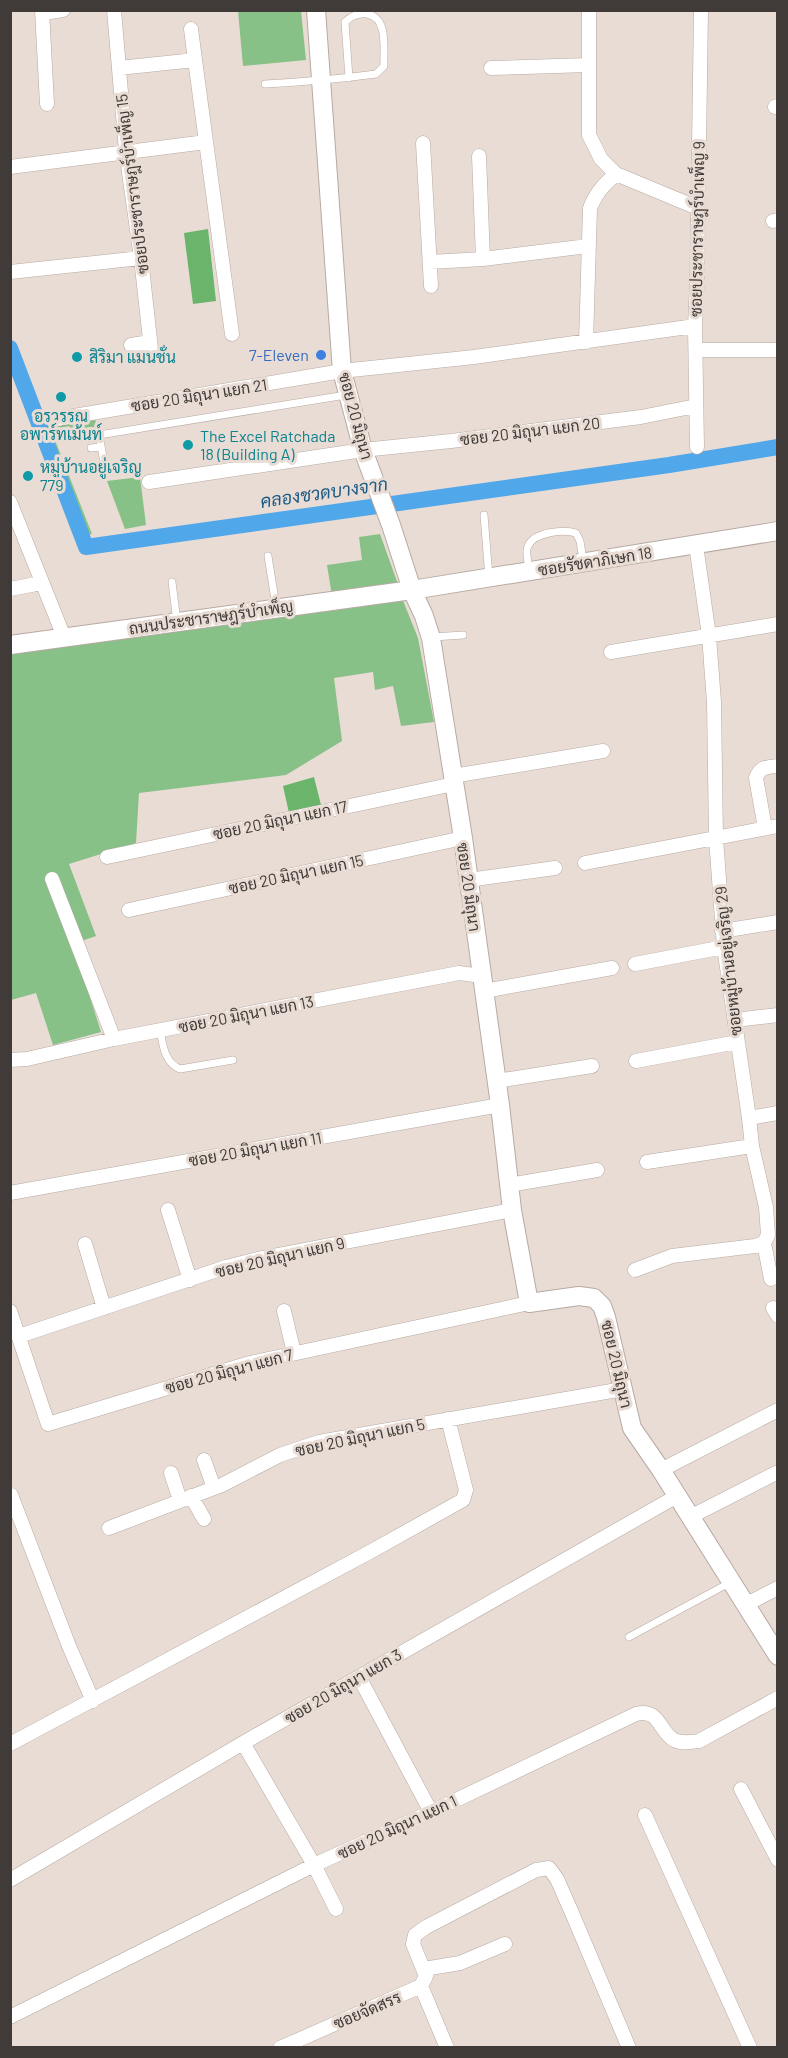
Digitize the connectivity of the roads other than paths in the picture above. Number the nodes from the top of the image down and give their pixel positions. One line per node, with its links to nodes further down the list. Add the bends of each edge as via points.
1 (63, 10): 6 (street)
2 (114, 10): 10 (street, ซอยประชาราษฎร์บำเพ็ญ 15)
3 (316, 10): 13 (street, ซอย 20 มิถุนา)
4 (589, 10): 9 (street)
5 (701, 10): 22 (street, ซอยประชาราษฎร์บำเพ็ญ 9)
6 (43, 12): 15 (street)
7 (191, 28): 8 (street)
8 (195, 60): 10 (street); 16 (street)
9 (589, 65): 11 (street); 21 (street, via 589,135 601,159)
10 (119, 68): 18 (street, ซอยประชาราษฎร์บำเพ็ญ 15)
11 (491, 68)
12 (349, 78): 12 (lane, via 345,22 351,16 374,16 380,21 384,66 376,74); 13 (lane)
13 (321, 81): 14 (lane); 37 (street, ซอย 20 มิถุนา)
14 (265, 84)
15 (47, 104)
16 (206, 142): 18 (street); 30 (street)
17 (423, 143): 26 (street)
18 (126, 151): 20 (street); 24 (street, ซอยประชาราษฎร์บำเพ็ญ 15)
19 (479, 156): 25 (street)
20 (10, 167)
21 (616, 174): 22 (street); 23 (street, via 595,196 590,208)
22 (699, 208): 29 (street, ซอยประชาราษฎร์บำเพ็ญ 9)
23 (588, 246): 25 (street); 32 (street)
24 (141, 258): 27 (street); 31 (street, ซอยประชาราษฎร์บำเพ็ญ 15)
25 (483, 260): 26 (street)
26 (430, 262): 28 (street)
27 (10, 272)
28 (431, 286)
29 (695, 326): 32 (street, ซอย 20 มิถุนา แยก 21); 34 (street, ซอยประชาราษฎร์บำเพ็ญ 9)
30 (232, 334)
31 (150, 342): 33 (street); 36 (street, ซอยประชาราษฎร์บำเพ็ญ 15)
32 (586, 342): 37 (street, ซอย 20 มิถุนา แยก 21)
33 (131, 345)
34 (696, 350): 35 (street); 39 (street, ซอยประชาราษฎร์บำเพ็ญ 9)
35 (777, 350)
36 (152, 358)
37 (342, 371): 38 (street, ซอย 20 มิถุนา); 40 (street, ซอย 20 มิถุนา แยก 21)
38 (349, 394): 43 (street, ซอย 20 มิถุนา); 44 (lane, via 99,435)
39 (696, 406): 41 (street, ซอยประชาราษฎร์บำเพ็ญ 9); 43 (street, ซอย 20 มิถุนา แยก 20, via 547,430)
40 (56, 419)
41 (697, 447)
42 (91, 448): 44 (lane)
43 (363, 450): 46 (street, ซอย 20 มิถุนา แยก 20); 58 (street, ซอย 20 มิถุนา)
44 (105, 451): 45 (lane)
45 (104, 462)
46 (149, 482)
47 (10, 502): 56 (street)
48 (484, 515): 54 (lane)
49 (777, 531): 50 (street, ซอยรัชดาภิเษก 18)
50 (696, 545): 52 (street, ซอยรัชดาภิเษก 18); 63 (street, ซอยหมู่บ้านอยู่เจริญ 29)
51 (268, 556): 59 (lane)
52 (584, 562): 53 (street, ซอยรัชดาภิเษก 18); 53 (lane, via 576,533 541,535 526,548)
53 (529, 571): 54 (street, ซอยรัชดาภิเษก 18)
54 (489, 578): 58 (street, ซอยรัชดาภิเษก 18)
55 (172, 582): 60 (lane)
56 (42, 583): 57 (street); 64 (street)
57 (10, 589)
58 (412, 590): 59 (street, ถนนประชาราษฎร์บำเพ็ญ); 65 (street, ซอย 20 มิถุนา)
59 (276, 609): 60 (street, ถนนประชาราษฎร์บำเพ็ญ)
60 (177, 622): 64 (street, ถนนประชาราษฎร์บำเพ็ญ)
61 (777, 624): 63 (street)
62 (463, 635): 65 (lane)
63 (709, 636): 67 (street); 73 (street, ซอยหมู่บ้านอยู่เจริญ 29)
64 (64, 637): 66 (street, ถนนประชาราษฎร์บำเพ็ญ)
65 (431, 638): 70 (street, ซอย 20 มิถุนา)
66 (10, 645)
67 (610, 652)
68 (603, 752): 70 (street, ซอย 20 มิถุนา แยก 17)
69 (777, 766): 71 (street, via 765,767 756,778)
70 (454, 780): 72 (street, ซอย 20 มิถุนา); 74 (street, ซอย 20 มิถุนา แยก 17)
71 (771, 827): 73 (street)
72 (463, 838): 78 (street, ซอย 20 มิถุนา); 79 (street, ซอย 20 มิถุนา แยก 15)
73 (716, 838): 75 (street); 81 (street, ซอยหมู่บ้านอยู่เจริญ 29)
74 (107, 857)
75 (585, 863)
76 (555, 868): 78 (street)
77 (52, 879): 89 (street)
78 (468, 880): 85 (street, ซอย 20 มิถุนา)
79 (129, 910)
80 (777, 922): 81 (street)
81 (722, 931): 82 (street, ซอยหมู่บ้านอยู่เจริญ 29)
82 (724, 947): 83 (street); 87 (street, ซอยหมู่บ้านอยู่เจริญ 29)
83 (635, 964)
84 (612, 968): 85 (street, ซอย 20 มิถุนา แยก 13)
85 (483, 983): 88 (street, ซอย 20 มิถุนา แยก 13, via 459,974); 95 (street, ซอย 20 มิถุนา)
86 (777, 1015): 87 (street)
87 (735, 1020): 90 (street, ซอยหมู่บ้านอยู่เจริญ 29)
88 (160, 1030): 89 (street, ซอย 20 มิถุนา แยก 13); 92 (lane, via 165,1053 173,1066 180,1069)
89 (114, 1039): 91 (street, ซอย 20 มิถุนา แยก 13)
90 (737, 1042): 93 (street); 98 (street, ซอยหมู่บ้านอยู่เจริญ 29)
91 (10, 1060)
92 (233, 1060)
93 (636, 1061)
94 (592, 1066): 95 (street)
95 (497, 1081): 96 (street, ซอย 20 มิถุนา)
96 (500, 1105): 102 (street, ซอย 20 มิถุนา); 103 (street, ซอย 20 มิถุนา แยก 11)
97 (777, 1113): 98 (street)
98 (750, 1118): 99 (street, ซอยหมู่บ้านอยู่เจริญ 29)
99 (752, 1146): 100 (street); 104 (street, ซอยหมู่บ้านอยู่เจริญ 29)
100 (647, 1162)
101 (597, 1170): 102 (street)
102 (509, 1185): 106 (street, ซอย 20 มิถุนา)
103 (10, 1193)
104 (772, 1207): 107 (street, ซอยหมู่บ้านอยู่เจริญ 29)
105 (168, 1210): 111 (street)
106 (512, 1210): 111 (street, ซอย 20 มิถุนา แยก 9, via 262,1258); 112 (street, ซอย 20 มิถุนา)
107 (764, 1243): 109 (street, via 672,1256); 110 (street, ซอยหมู่บ้านอยู่เจริญ 29)
108 (86, 1244): 113 (street)
109 (635, 1270)
110 (771, 1279)
111 (190, 1280): 113 (street, ซอย 20 มิถุนา แยก 9)
112 (529, 1303): 117 (street, ซอย 20 มิถุนา แยก 7); 118 (street, ซอย 20 มิถุนา, via 579,1296 594,1298 606,1317)
113 (104, 1308): 116 (street, ซอย 20 มิถุนา แยก 9)
114 (10, 1311): 116 (street, ซอย 20 มิถุนา แยก 7)
115 (284, 1311): 117 (street)
116 (19, 1336): 117 (street, ซอย 20 มิถุนา แยก 7, via 48,1424)
117 (294, 1353)
118 (623, 1389): 120 (street, ซอย 20 มิถุนา แยก 5); 122 (street, ซอย 20 มิถุนา, via 632,1428)
119 (777, 1410): 122 (street)
120 (448, 1419): 125 (street, ซอย 20 มิถุนา แยก 5, via 319,1442 280,1455); 139 (street, via 466,1490 464,1500)
121 (204, 1460): 125 (street)
122 (661, 1470): 127 (street, ซอย 20 มิถุนา)
123 (777, 1472): 129 (street)
124 (171, 1473): 128 (street)
125 (214, 1488): 128 (street, ซอย 20 มิถุนา แยก 5)
126 (11, 1495): 139 (street)
127 (677, 1496): 129 (street, ซอย 20 มิถุนา); 137 (street, ซอย 20 มิถุนา แยก 3)
128 (186, 1498): 130 (street); 131 (street, ซอย 20 มิถุนา แยก 5)
129 (690, 1517): 132 (street, ซอย 20 มิถุนา)
130 (204, 1519)
131 (109, 1528)
132 (731, 1582): 134 (street, ซอย 20 มิถุนา); 135 (lane)
133 (777, 1588): 134 (street)
134 (745, 1605): 136 (street, ซอย 20 มิถุนา)
135 (629, 1637)
136 (777, 1656)
137 (359, 1677): 140 (street, ซอย 20 มิถุนา แยก 3); 143 (street)
138 (777, 1698): 143 (street, ซอย 20 มิถุนา แยก 1, via 699,1741 685,1743 673,1740 651,1715 636,1714)
139 (93, 1701): 141 (street)
140 (243, 1743): 146 (street); 147 (street, ซอย 20 มิถุนา แยก 3)
141 (10, 1744)
142 (741, 1789): 145 (street)
143 (431, 1812): 146 (street, ซอย 20 มิถุนา แยก 1)
144 (645, 1815): 156 (street)
145 (777, 1860)
146 (314, 1865): 148 (street); 152 (street, ซอย 20 มิถุนา แยก 1)
147 (10, 1880)
148 (336, 1909)
149 (505, 1944): 150 (street, via 460,1963)
150 (424, 1969): 151 (street, ซอยจัดสรร, via 426,1976); 155 (street, via 413,1944 415,1935 536,1870 549,1868 572,1912)
151 (421, 1986): 153 (street, ซอยจัดสรร); 154 (street, ซอยจัดสรร)
152 (10, 2017)
153 (280, 2048)
154 (447, 2048)
155 (629, 2048)
156 (750, 2048)

